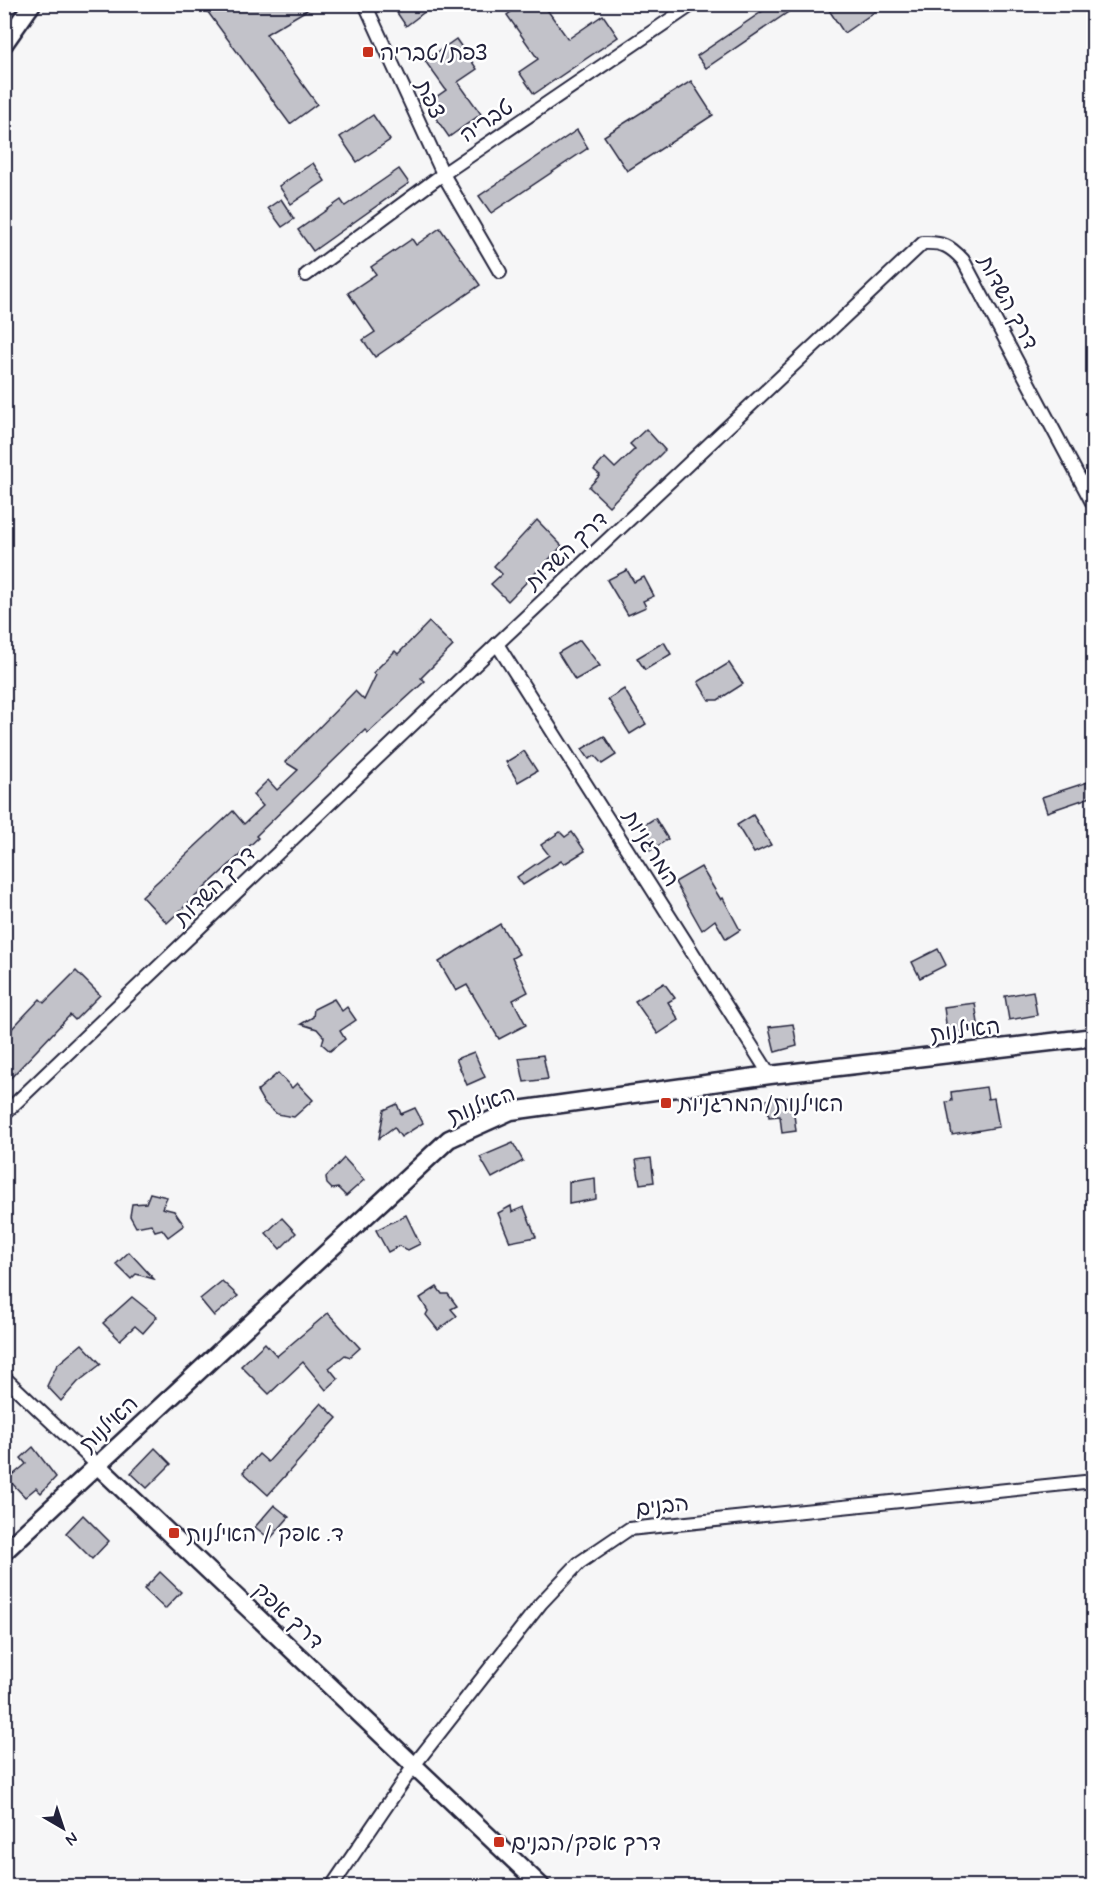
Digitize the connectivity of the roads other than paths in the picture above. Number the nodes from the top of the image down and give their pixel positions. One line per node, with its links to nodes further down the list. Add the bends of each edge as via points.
1 (32, 4): 4 (main road)
2 (364, 4): 5 (street, צפת)
3 (693, 4): 5 (street, טבריה)
4 (4, 44)
5 (443, 174): 6 (street, צפת); 7 (street, טבריה)
6 (500, 272)
7 (306, 275)
8 (1094, 506): 9 (street, דרך השדות, via 963,260 951,247 923,243)
9 (497, 644): 11 (street, המרגניות); 12 (street, דרך השדות)
10 (1094, 1037): 11 (main road, האילנות)
11 (770, 1075): 14 (main road, האילנות, via 511,1111 449,1139)
12 (4, 1114)
13 (4, 1377): 14 (street, דרך אפק)
14 (96, 1464): 16 (main road, האילנות); 17 (main road, דרך אפק)
15 (1094, 1481): 17 (street, הבנים, via 629,1529 579,1563 541,1603)
16 (4, 1551)
17 (415, 1764): 18 (street, הבנים); 19 (main road, דרך אפק)
18 (332, 1887)
19 (541, 1887)

